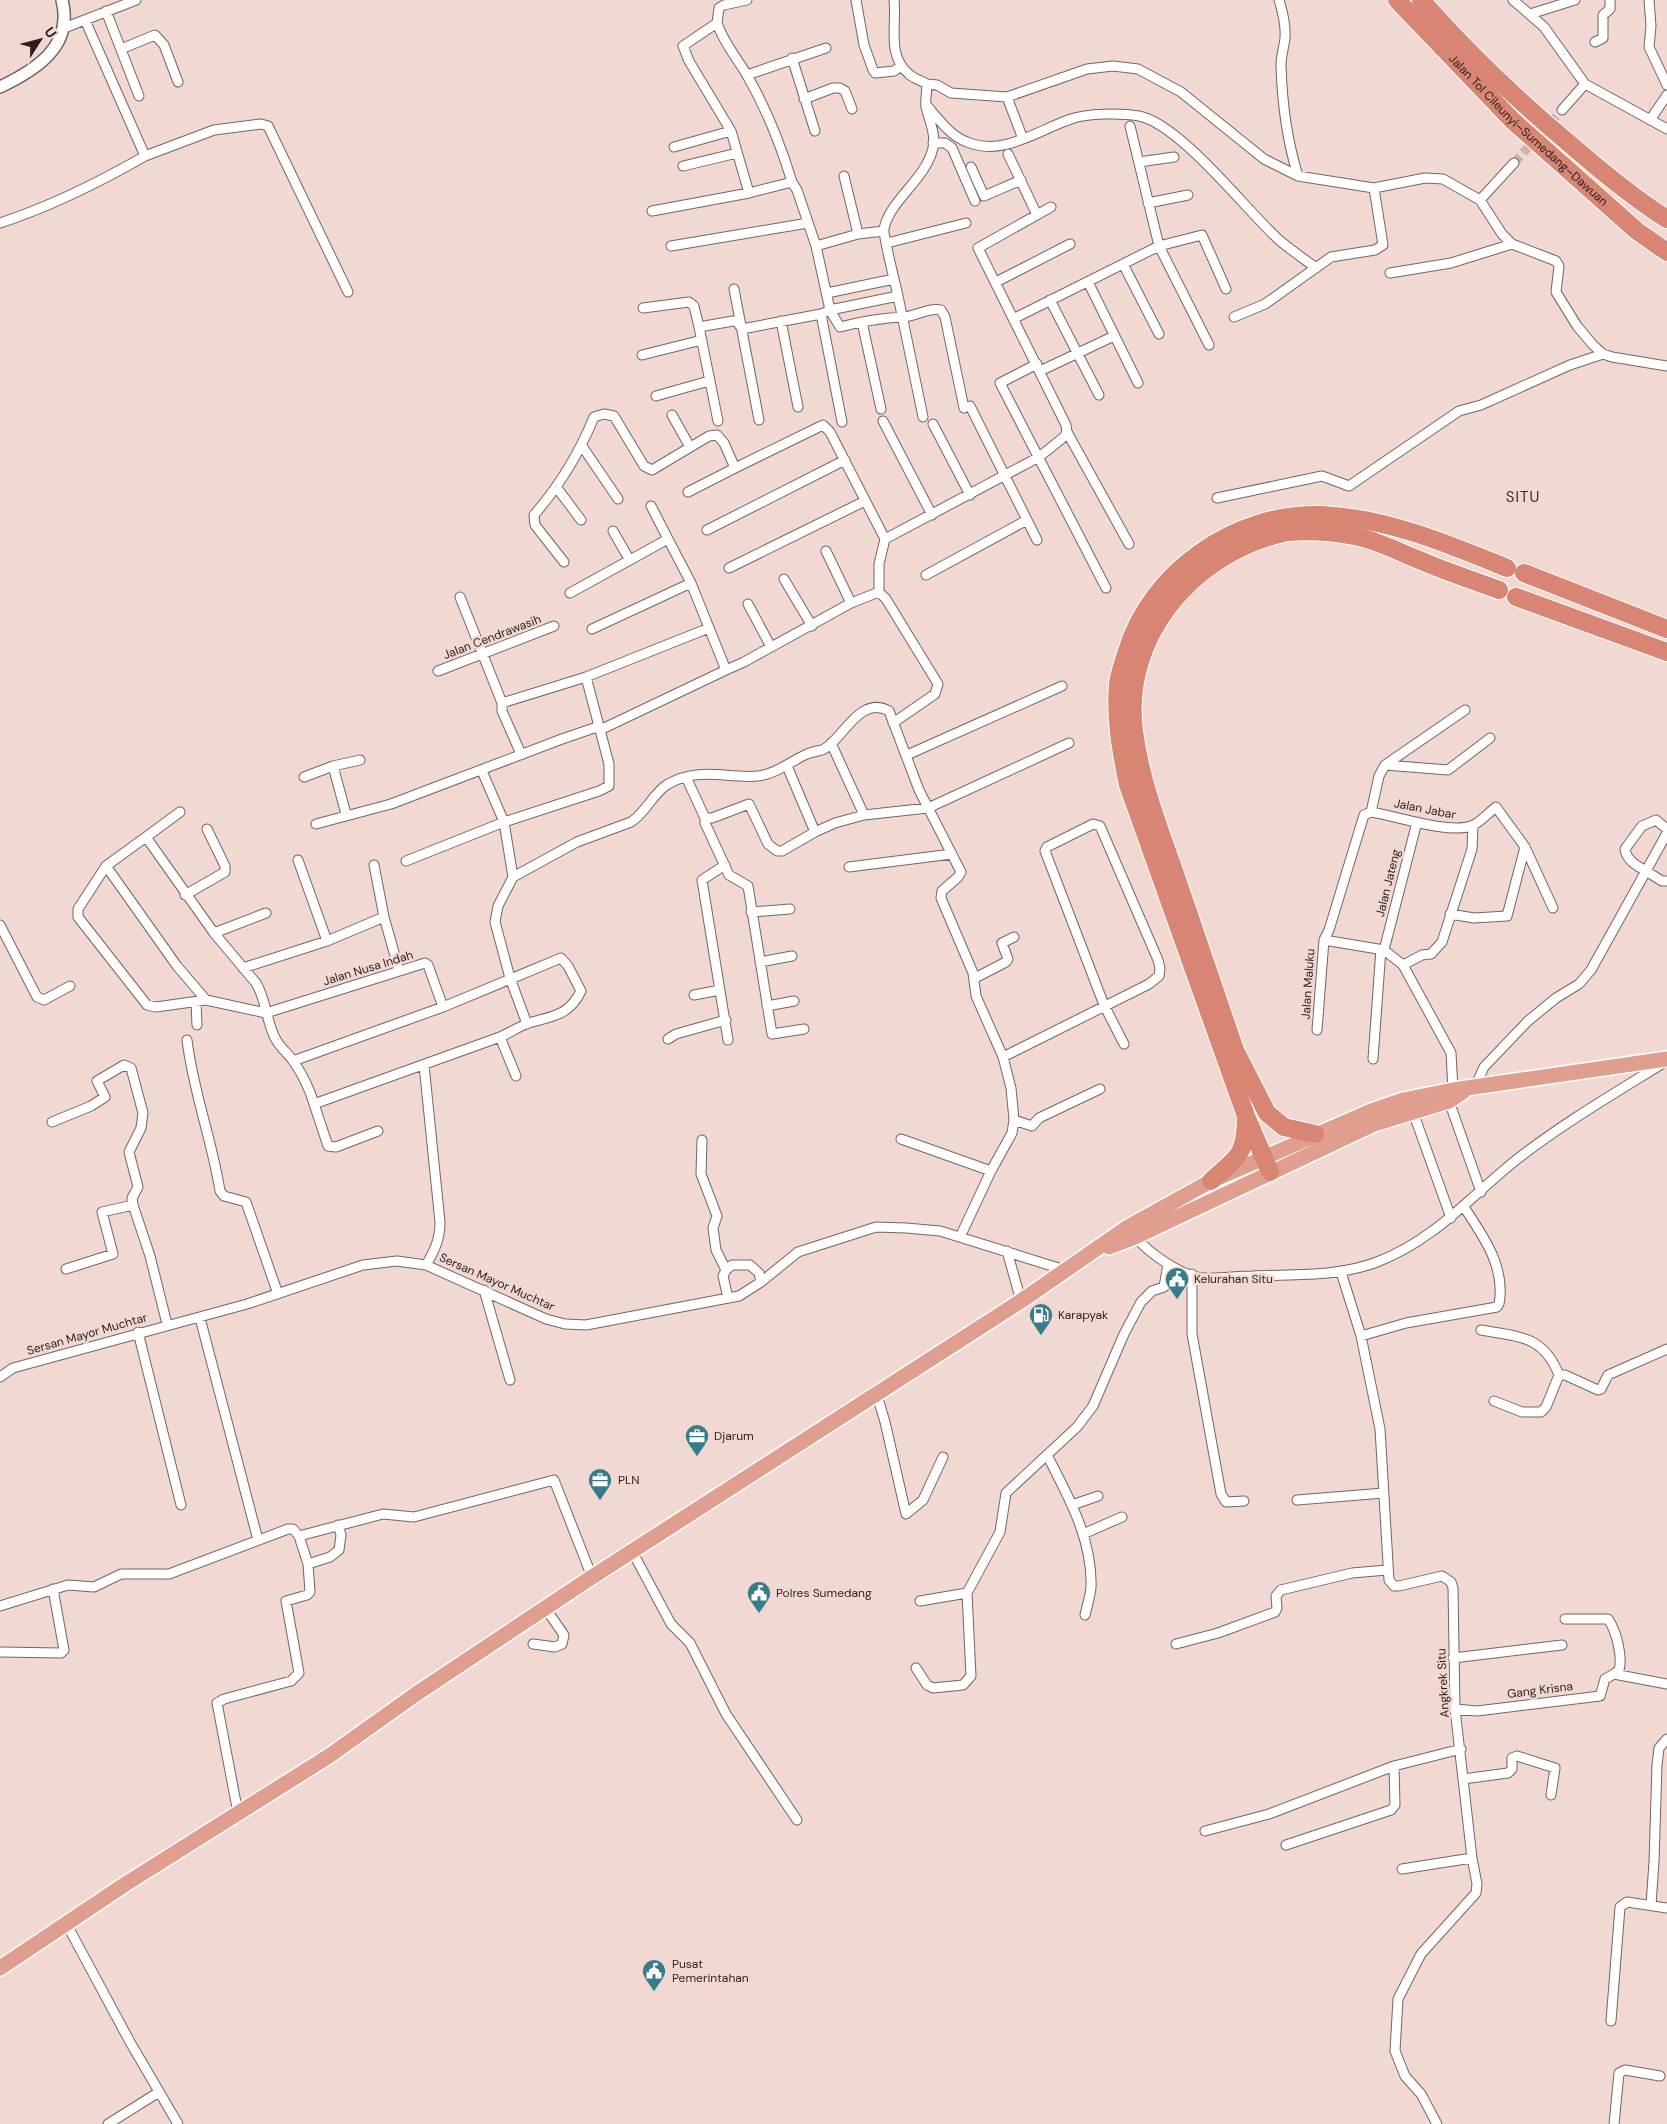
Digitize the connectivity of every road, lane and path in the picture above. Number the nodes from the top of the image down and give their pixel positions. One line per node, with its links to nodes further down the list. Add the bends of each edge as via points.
1 (62, 0): 18 (street, via 66,13)
2 (136, 0): 14 (street)
3 (747, 0): 17 (street, via 719,8)
4 (856, 0): 23 (street, via 864,45 875,73)
5 (894, 0): 23 (street, via 895,54)
6 (1279, 0): 54 (street, via 1285,20 1281,91)
7 (1397, 0): 78 (highway, Jalan Tol Cileunyi–Sumedang–Dawuan, via 1513,121 1637,231)
8 (1420, 0): 66 (highway, Jalan Tol Cileunyi–Sumedang–Dawuan, via 1524,106 1596,167)
9 (1513, 0): 15 (street)
10 (1575, 0): 13 (street)
11 (1610, 0): 19 (street, via 1610,9 1604,15 1603,38)
12 (1649, 0): 28 (street, via 1652,26 1649,47)
13 (1546, 4): 15 (street)
14 (106, 11): 16 (street); 21 (street)
15 (1530, 14): 27 (street, via 1544,27)
16 (85, 20): 18 (street); 47 (street)
17 (717, 23): 24 (street, via 724,41); 40 (street, via 683,46)
18 (64, 28): 29 (street, via 45,61 31,72)
19 (1595, 42)
20 (826, 48): 22 (street)
21 (121, 49): 25 (street, via 156,35 164,45); 31 (street)
22 (792, 58): 24 (street); 33 (street)
23 (901, 66): 26 (street, via 911,76)
24 (747, 75): 56 (street, via 769,119)
25 (178, 82)
26 (927, 84): 32 (street, via 937,85 951,93); 34 (street)
27 (1585, 84): 36 (street); 37 (street)
28 (1667, 85)
29 (0, 87)
30 (1667, 95): 37 (street)
31 (139, 96)
32 (1007, 97): 42 (street); 54 (street, via 1087,69 1113,66 1138,69 1181,92 1264,159)
33 (804, 99): 35 (street, via 840,88); 41 (street)
34 (926, 105): 42 (street, via 968,143 995,147); 43 (street)
35 (852, 109)
36 (1562, 110)
37 (1650, 120): 39 (street)
38 (1130, 126): 49 (street)
39 (1667, 129)
40 (732, 131): 44 (street); 45 (street)
41 (815, 131)
42 (1023, 139): 80 (street, via 1072,118 1090,115 1138,116 1158,122 1184,143 1280,240)
43 (933, 143): 61 (street, via 945,143 952,148); 70 (street, via 920,175 889,216)
44 (674, 147)
45 (737, 153): 51 (street); 58 (street)
46 (1008, 154): 55 (street)
47 (145, 156): 67 (street, via 89,188); 87 (street, via 214,130 261,124 268,126)
48 (1174, 157): 49 (street)
49 (1139, 162): 62 (street)
50 (1514, 163): 60 (street)
51 (683, 166)
52 (971, 167): 55 (street, via 984,196)
53 (844, 176): 71 (street)
54 (1298, 176): 57 (street)
55 (1020, 180): 65 (street)
56 (792, 182): 58 (street); 68 (street)
57 (1374, 188): 60 (street, via 1424,178 1443,180); 80 (street, via 1383,245 1375,250 1331,256)
58 (749, 193): 64 (street)
59 (1188, 195): 62 (street)
60 (1480, 200): 74 (street)
61 (975, 201)
62 (1148, 203): 77 (street)
63 (1051, 207): 65 (street)
64 (652, 211)
65 (1037, 215): 83 (street, via 978,248)
66 (1667, 219)
67 (0, 223)
68 (808, 223): 75 (street); 76 (street)
69 (966, 223): 72 (street)
70 (884, 231): 71 (street); 72 (street)
71 (858, 234): 76 (street)
72 (887, 243): 82 (street)
73 (1070, 244): 83 (street)
74 (1512, 244): 81 (street, via 1451,263); 105 (street, via 1556,261 1559,266 1556,292 1577,326)
75 (671, 246)
76 (816, 246): 88 (street)
77 (1159, 246): 79 (street); 86 (street, via 1202,235); 103 (street)
78 (1667, 252)
79 (1123, 264): 84 (street); 100 (street)
80 (1316, 268): 94 (street, via 1264,304)
81 (1390, 273)
82 (894, 279): 88 (street); 89 (street)
83 (996, 282): 95 (street)
84 (1088, 282): 90 (street); 101 (street)
85 (734, 288): 99 (street)
86 (1226, 289)
87 (348, 292)
88 (827, 293): 92 (street)
89 (898, 296): 92 (street); 93 (street)
90 (1050, 300): 95 (street); 104 (street)
91 (643, 308): 98 (street, via 689,302 694,306)
92 (826, 312): 96 (street); 97 (street, via 840,327); 120 (street)
93 (902, 317): 97 (street); 116 (street); 128 (street, via 934,309 943,313 967,407)
94 (1234, 317)
95 (1014, 318): 108 (street)
96 (781, 321): 99 (street); 113 (street)
97 (862, 322): 114 (street)
98 (699, 327): 99 (street, via 733,321); 102 (street)
99 (742, 329): 117 (street)
100 (1159, 334)
101 (1114, 336): 104 (street); 110 (street)
102 (702, 340): 106 (street); 109 (street)
103 (1209, 345)
104 (1078, 353): 108 (street); 111 (street)
105 (1603, 354): 107 (street); 132 (street, via 1570,365 1482,405 1459,411 1349,486 1322,476)
106 (642, 355)
107 (1667, 366)
108 (1038, 367): 122 (street); 125 (street, via 1000,383)
109 (709, 382): 112 (street); 118 (street)
110 (1138, 383)
111 (1099, 395)
112 (656, 396)
113 (798, 407)
114 (880, 409)
115 (672, 415): 124 (street)
116 (923, 417)
117 (759, 420)
118 (718, 421)
119 (883, 421): 136 (street)
120 (842, 422)
121 (934, 424): 131 (street)
122 (1067, 432): 125 (street); 144 (street)
123 (582, 446): 124 (street, via 594,417 604,414 614,416 644,466 652,470); 129 (street); 133 (street)
124 (690, 447): 127 (street, via 717,435)
125 (1037, 458): 128 (street); 152 (street)
126 (844, 460): 127 (street, via 830,432 823,426); 134 (street); 139 (street)
127 (735, 468): 130 (street)
128 (1005, 476): 131 (street); 138 (street)
129 (557, 488): 137 (street); 147 (street, via 534,515 535,525)
130 (688, 492)
131 (970, 495): 136 (street)
132 (1217, 498)
133 (618, 499)
134 (865, 501): 142 (street); 148 (street)
135 (651, 506): 141 (street)
136 (932, 515): 142 (street)
137 (581, 520)
138 (1027, 520): 143 (street); 149 (street)
139 (707, 530)
140 (613, 531): 146 (street)
141 (668, 539): 146 (street); 151 (street)
142 (884, 539): 154 (street, via 879,564)
143 (1037, 540)
144 (1129, 544)
145 (826, 551): 158 (street)
146 (629, 560): 155 (street)
147 (564, 562)
148 (729, 568)
149 (926, 574)
150 (784, 579): 161 (street)
151 (691, 583): 162 (street); 163 (street)
152 (1106, 588)
153 (1500, 590): 256 (highway, via 1356,536 1328,532 1282,533 1222,556 1176,595 1158,621 1144,649 1133,687 1133,730 1143,782)
154 (879, 592): 158 (street); 174 (street, via 886,598 938,684 935,694)
155 (570, 593)
156 (460, 596): 167 (street)
157 (1516, 597): 166 (highway)
158 (851, 603): 161 (street)
159 (748, 604): 165 (street)
160 (554, 626): 167 (street, Jalan Cendrawasih)
161 (812, 626): 165 (street)
162 (709, 628): 168 (street); 170 (street)
163 (592, 629)
164 (1667, 629): 268 (highway, via 1438,540 1371,522 1321,515 1272,520 1242,529 1185,564 1164,585 1143,613 1131,638 1118,682 1117,730 1128,785)
165 (771, 647): 168 (street)
166 (1667, 652)
167 (481, 654): 169 (street, Jalan Cendrawasih); 172 (street)
168 (726, 670): 175 (street)
169 (438, 671)
170 (586, 677): 172 (street); 175 (street)
171 (1062, 686): 180 (street)
172 (502, 703): 179 (street)
173 (1465, 710): 182 (street)
174 (893, 723): 177 (street, via 889,711 874,707 852,718); 180 (street)
175 (602, 729): 179 (street, via 594,728); 196 (street, via 609,764 609,786)
176 (1490, 738): 182 (street, via 1448,770)
177 (831, 743): 184 (street); 194 (street)
178 (1069, 743): 190 (street)
179 (521, 754): 185 (street)
180 (907, 755): 190 (street)
181 (360, 760): 183 (street)
182 (1385, 765): 192 (street, Jalan Maluku, via 1379,776)
183 (333, 766): 186 (street); 193 (street)
184 (787, 766): 187 (street, via 759,776 706,773); 202 (street)
185 (482, 770): 193 (street, via 391,804); 196 (street)
186 (304, 777)
187 (686, 777): 195 (street); 214 (street, via 659,791 631,822 577,842)
188 (1504, 801): 189 (street)
189 (1496, 807): 199 (street); 205 (street)
190 (928, 808): 194 (street); 206 (street)
191 (180, 812): 204 (street)
192 (1371, 812): 197 (street, Jalan Jabar); 228 (street, Jalan Maluku, via 1364,815)
193 (346, 814): 198 (street)
194 (864, 815): 202 (street)
195 (705, 818): 202 (street, via 749,804 768,844 777,851); 210 (street)
196 (504, 822): 208 (street); 214 (street)
197 (1417, 822): 199 (street, Jalan Jabar, via 1461,828); 229 (street, Jalan Jateng)
198 (316, 824)
199 (1473, 825): 221 (street, via 1472,849)
200 (1667, 828): 213 (street, via 1656,820 1645,824 1625,849 1635,865)
201 (207, 829): 216 (street, via 225,872)
202 (815, 832)
203 (1667, 833): 213 (street)
204 (146, 837): 211 (street); 216 (street)
205 (1525, 848): 218 (street); 221 (street, via 1507,916 1474,918)
206 (952, 854): 212 (street); 236 (street, via 960,875 942,891 941,898)
207 (298, 860): 227 (street)
208 (406, 861)
209 (374, 865): 222 (street)
210 (724, 865): 219 (street, via 729,875 748,886); 238 (street, via 702,880)
211 (106, 866): 240 (street); 240 (street, via 78,909 79,920 147,1006)
212 (849, 866)
213 (1646, 871): 215 (street); 263 (street, via 1591,970 1579,984 1528,1021 1484,1067)
214 (513, 877): 235 (street, via 495,915)
215 (1667, 881)
216 (185, 895): 224 (street)
217 (790, 908): 219 (street)
218 (1552, 908)
219 (751, 912): 231 (street)
220 (266, 913): 224 (street)
221 (1450, 914): 232 (street, via 1442,942 1436,950)
222 (384, 918): 227 (street); 234 (street)
223 (0, 925): 225 (street)
224 (214, 933): 233 (street)
225 (2, 936): 237 (street, via 36,997 44,1000)
226 (1014, 937): 236 (street, via 1002,943 1008,961)
227 (327, 940): 233 (street)
228 (1324, 940): 229 (street); 250 (street, Jalan Maluku)
229 (1383, 949): 232 (street); 258 (street, Jalan Jateng)
230 (792, 956): 231 (street)
231 (760, 962): 243 (street)
232 (1403, 965): 265 (street, via 1451,1053)
233 (243, 968): 245 (street, via 258,987)
234 (398, 970): 244 (street, Jalan Nusa Indah, via 428,965); 245 (street, Jalan Nusa Indah)
235 (510, 978): 244 (street); 247 (street); 247 (street, via 561,958 579,985 581,991 578,996 557,1016)
236 (975, 978): 257 (street, via 976,996)
237 (70, 986)
238 (720, 990): 239 (street); 246 (street)
239 (694, 995)
240 (201, 1001): 245 (street); 248 (street)
241 (794, 1001): 243 (street)
242 (1104, 1005): 242 (street, via 1155,980 1160,968 1100,826 1094,824 1048,846 1045,851); 255 (street); 257 (street)
243 (767, 1006): 249 (street, via 772,1034)
244 (443, 1007): 260 (street)
245 (266, 1013): 260 (street, via 280,1047)
246 (726, 1020): 252 (street); 254 (street)
247 (526, 1024): 251 (street)
248 (197, 1025)
249 (804, 1029)
250 (1317, 1030)
251 (500, 1037): 261 (street); 262 (street)
252 (668, 1039)
253 (187, 1040): 294 (street, via 220,1191 230,1199 246,1202)
254 (728, 1040)
255 (1124, 1044)
256 (1237, 1054): 272 (highway, via 1267,1113 1284,1127); 275 (highway)
257 (1003, 1057): 269 (street, via 1011,1088)
258 (1373, 1060)
259 (1667, 1060): 263 (highway); 278 (street, via 1516,1160)
260 (294, 1061): 266 (street)
261 (424, 1065): 266 (street); 286 (street, via 440,1222 438,1242)
262 (516, 1076)
263 (1473, 1087): 265 (highway)
264 (1100, 1089): 269 (street, via 1039,1118 1032,1126)
265 (1451, 1096): 267 (highway); 272 (highway, via 1403,1100); 278 (street)
266 (314, 1104): 271 (street, via 328,1146 336,1147)
267 (1413, 1112): 275 (highway); 281 (street)
268 (1246, 1116): 275 (highway); 277 (highway, via 1242,1150)
269 (1014, 1120): 276 (street, via 1012,1134)
270 (52, 1122): 279 (street, via 105,1097 97,1081 124,1065 131,1068 142,1113 141,1128 128,1152 138,1187 132,1198)
271 (378, 1130)
272 (1315, 1134): 275 (highway)
273 (901, 1138): 276 (street)
274 (702, 1140): 288 (street, via 701,1174 717,1216 713,1228 716,1250)
275 (1271, 1163): 277 (highway); 282 (highway)
276 (991, 1171): 283 (street)
277 (1210, 1181): 282 (highway)
278 (1481, 1192): 280 (street)
279 (133, 1205): 287 (street, via 102,1212 113,1254); 298 (street)
280 (1464, 1207): 281 (street); 301 (street, via 1485,1240 1500,1274 1499,1304 1406,1323)
281 (1452, 1218): 290 (street, via 1401,1252)
282 (1131, 1232): 285 (street, via 1143,1246); 289 (highway)
283 (960, 1237): 284 (street, Sersan Mayor Muchtar); 292 (street, Sersan Mayor Muchtar, via 906,1228 876,1227 798,1252)
284 (1007, 1251): 289 (street, Sersan Mayor Muchtar); 296 (street)
285 (1168, 1264): 291 (street); 308 (street, via 1164,1287 1152,1291 1141,1302 1093,1406 1077,1427)
286 (426, 1265): 293 (street, Sersan Mayor Muchtar); 294 (street, Sersan Mayor Muchtar, via 397,1261 364,1265)
287 (66, 1269)
288 (726, 1270): 292 (street, via 732,1264 750,1264 759,1272); 295 (street, via 723,1276)
289 (1065, 1270): 296 (highway)
290 (1341, 1272): 291 (street, via 1202,1278); 301 (street)
291 (1192, 1274): 313 (street, via 1192,1334 1222,1494 1226,1502)
292 (761, 1282): 295 (street, Sersan Mayor Muchtar, via 738,1296)
293 (484, 1290): 295 (street, Sersan Mayor Muchtar, via 546,1319 586,1325); 305 (street)
294 (278, 1294): 297 (street, Sersan Mayor Muchtar)
295 (728, 1298)
296 (1021, 1302): 306 (highway)
297 (200, 1318): 298 (street, Sersan Mayor Muchtar); 320 (street)
298 (167, 1324): 300 (street, Sersan Mayor Muchtar)
299 (1481, 1330): 303 (street, via 1538,1344 1546,1351)
300 (138, 1332): 304 (street, Sersan Mayor Muchtar, via 13,1368); 314 (street)
301 (1362, 1336): 310 (street, via 1380,1429)
302 (1667, 1349): 303 (street, via 1608,1375 1601,1390)
303 (1559, 1375): 307 (street, via 1541,1412 1522,1412)
304 (0, 1377)
305 (510, 1380)
306 (877, 1395): 309 (street, via 906,1514 922,1500); 321 (highway)
307 (1494, 1401)
308 (1047, 1455): 315 (street); 326 (street, via 1006,1492 1000,1532)
309 (943, 1457)
310 (1384, 1493): 312 (street); 323 (street)
311 (1098, 1496): 315 (street)
312 (1297, 1500)
313 (1244, 1501)
314 (181, 1505)
315 (1072, 1505): 318 (street)
316 (1122, 1516): 318 (street)
317 (338, 1525): 319 (street); 322 (street, via 341,1535 339,1550); 324 (street, via 383,1514 414,1517 554,1480)
318 (1082, 1534): 330 (street, via 1088,1548 1091,1589)
319 (299, 1536): 320 (street, via 294,1529 288,1529); 322 (street)
320 (258, 1540): 325 (street, via 169,1574 121,1574 94,1587 68,1585)
321 (632, 1551): 324 (highway); 347 (street, via 670,1624 690,1643 726,1714)
322 (308, 1564): 346 (street, via 310,1592 286,1601 285,1605 299,1673 291,1680 217,1703)
323 (1387, 1570): 333 (street, via 1352,1572 1281,1590 1276,1596 1275,1612); 336 (street, Angkrek Situ, via 1394,1586 1442,1576 1451,1582 1454,1594)
324 (592, 1577): 329 (highway)
325 (53, 1589): 328 (street); 335 (street, via 64,1650)
326 (966, 1594): 327 (street); 337 (street, via 971,1676 968,1681 963,1686 933,1688 927,1685)
327 (920, 1601)
328 (0, 1606)
329 (546, 1609): 332 (street, via 564,1635 562,1644 555,1647); 346 (highway, via 416,1694 329,1756)
330 (1085, 1615)
331 (1566, 1619): 338 (street, via 1608,1619 1621,1663)
332 (533, 1644)
333 (1176, 1644)
334 (1562, 1645): 336 (street)
335 (0, 1652)
336 (1453, 1658): 340 (street, Angkrek Situ)
337 (916, 1668)
338 (1614, 1674): 339 (street); 340 (street, Gang Krisna, via 1605,1679 1600,1696 1477,1711)
339 (1667, 1684)
340 (1455, 1709): 342 (street, Angkrek Situ)
341 (1667, 1739): 352 (street, via 1659,1748 1657,1765)
342 (1461, 1749): 343 (street); 344 (street, Angkrek Situ)
343 (1394, 1766): 348 (street, via 1269,1814); 349 (street, via 1395,1805 1391,1810)
344 (1463, 1779): 345 (street, via 1508,1773 1512,1769 1512,1758 1517,1756 1556,1768); 350 (street, Angkrek Situ)
345 (1551, 1795)
346 (238, 1813): 354 (highway)
347 (797, 1820)
348 (1206, 1831)
349 (1286, 1845)
350 (1472, 1858): 351 (street); 361 (street, Angkrek Situ, via 1476,1893 1421,1954 1398,1998 1395,2051 1405,2076 1421,2094)
351 (1402, 1869)
352 (1650, 1905): 353 (street); 356 (street, via 1627,1902 1618,1912)
353 (1667, 1908)
354 (66, 1923): 355 (highway); 358 (street)
355 (0, 1968)
356 (1611, 2021)
357 (1660, 2076): 362 (street, via 1626,2070 1619,2073)
358 (159, 2092): 359 (street); 360 (street)
359 (108, 2124)
360 (178, 2124)
361 (1437, 2124)
362 (1614, 2124)

